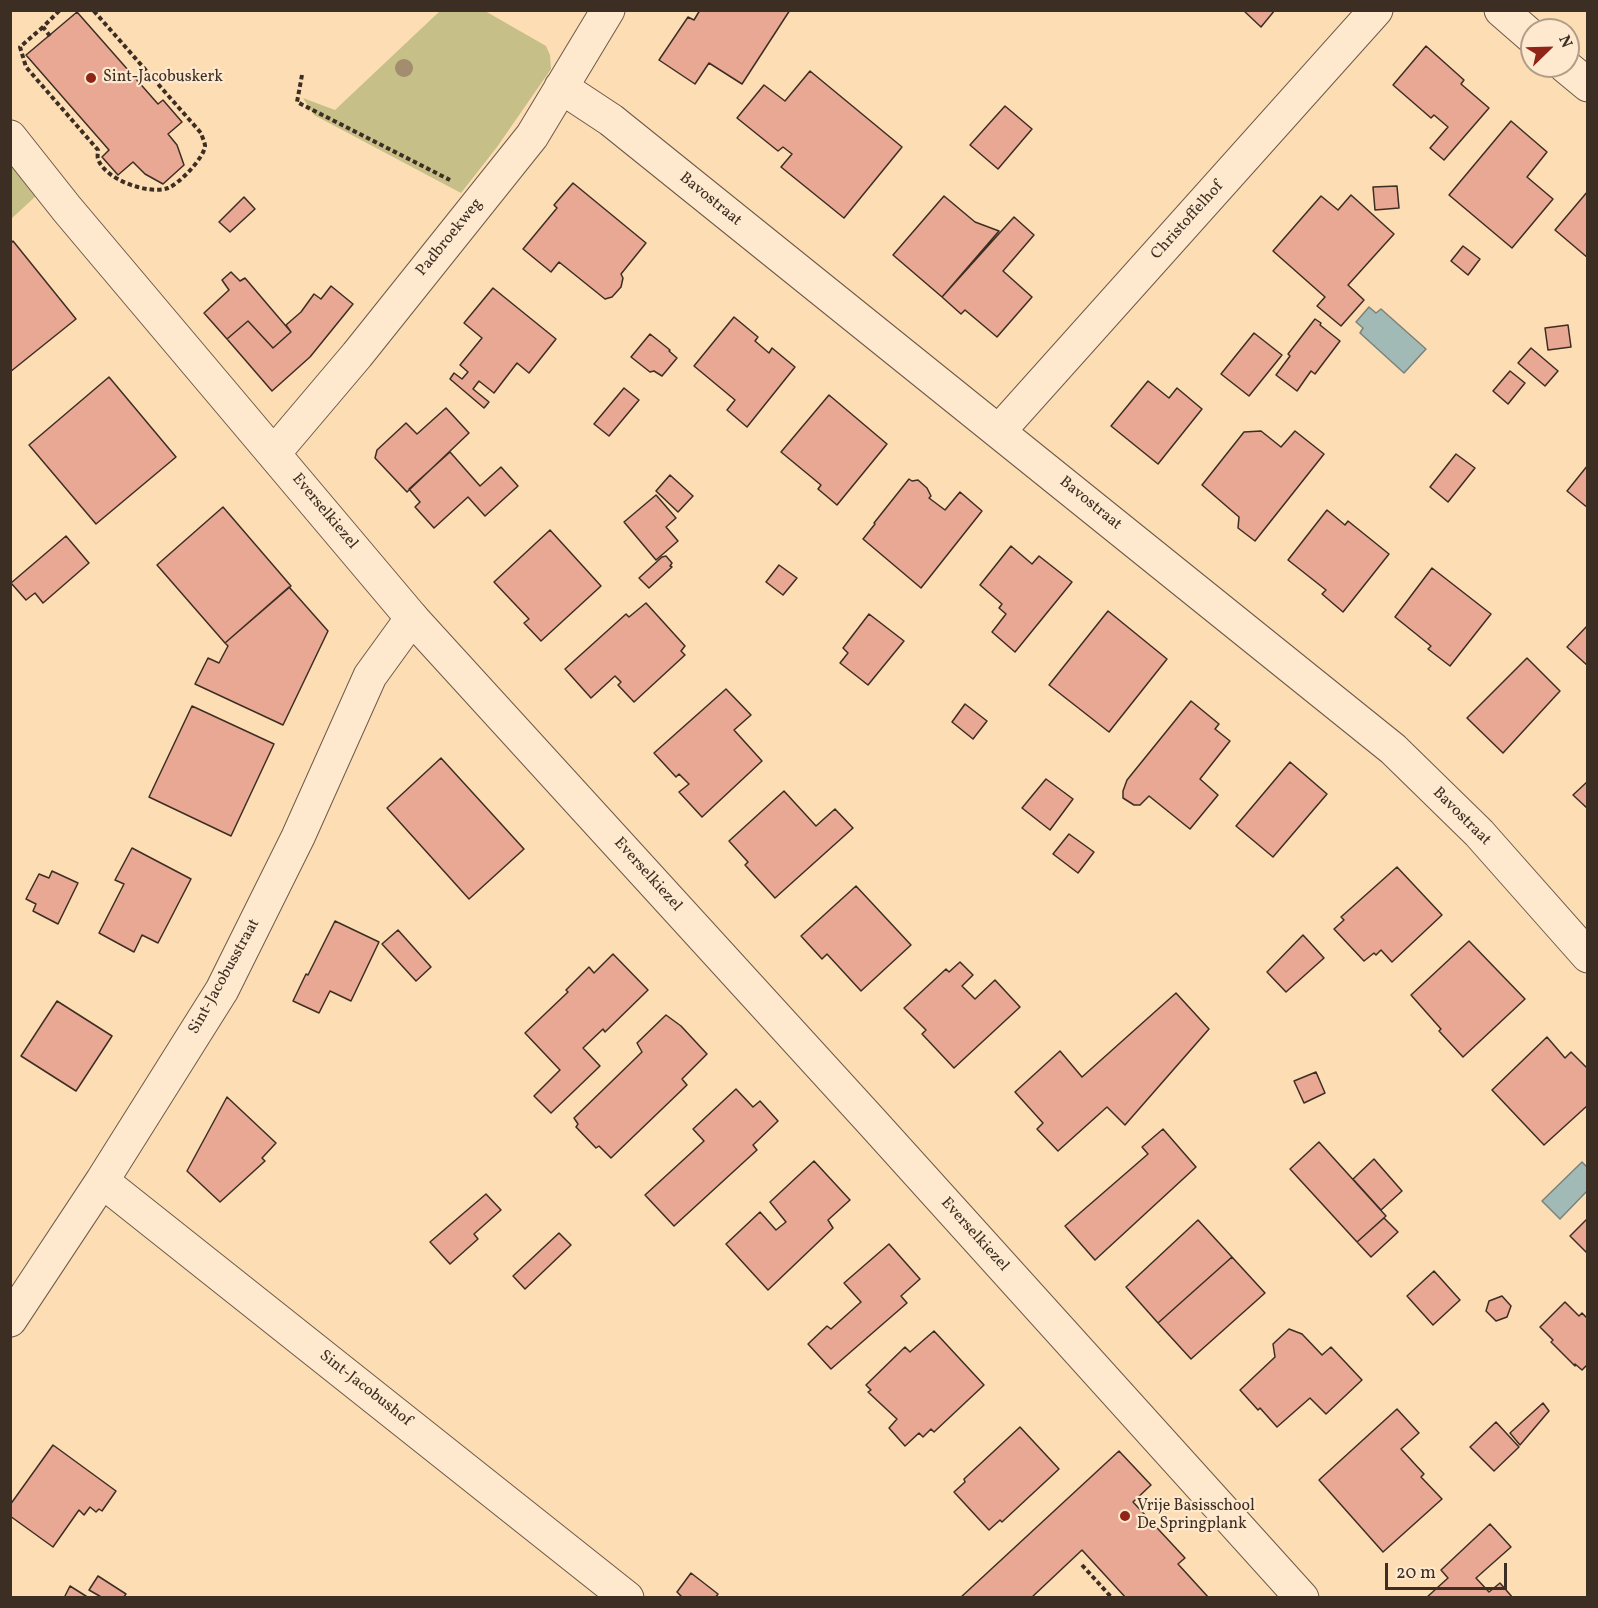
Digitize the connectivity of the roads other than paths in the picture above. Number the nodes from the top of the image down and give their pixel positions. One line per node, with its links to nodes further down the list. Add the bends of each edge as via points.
1 (608, 10): 5 (street, Padbroekweg)
2 (1376, 10): 7 (street, Christoffelhof)
3 (1501, 10): 4 (street)
4 (1520, 27)
5 (561, 87): 7 (street, Bavostraat, via 611,120); 8 (street, Padbroekweg, via 532,136)
6 (10, 137): 8 (street, Everselkiezel)
7 (999, 431): 10 (street, Bavostraat, via 1393,748 1479,833)
8 (274, 453): 9 (street, Everselkiezel)
9 (412, 618): 11 (street, Sint-Jacobusstraat, via 370,676 298,837 222,990); 14 (street, Everselkiezel)
10 (1587, 956)
11 (102, 1181): 12 (street, Sint-Jacobusstraat); 13 (street, Sint-Jacobushof)
12 (10, 1320)
13 (627, 1598)
14 (1302, 1598)

